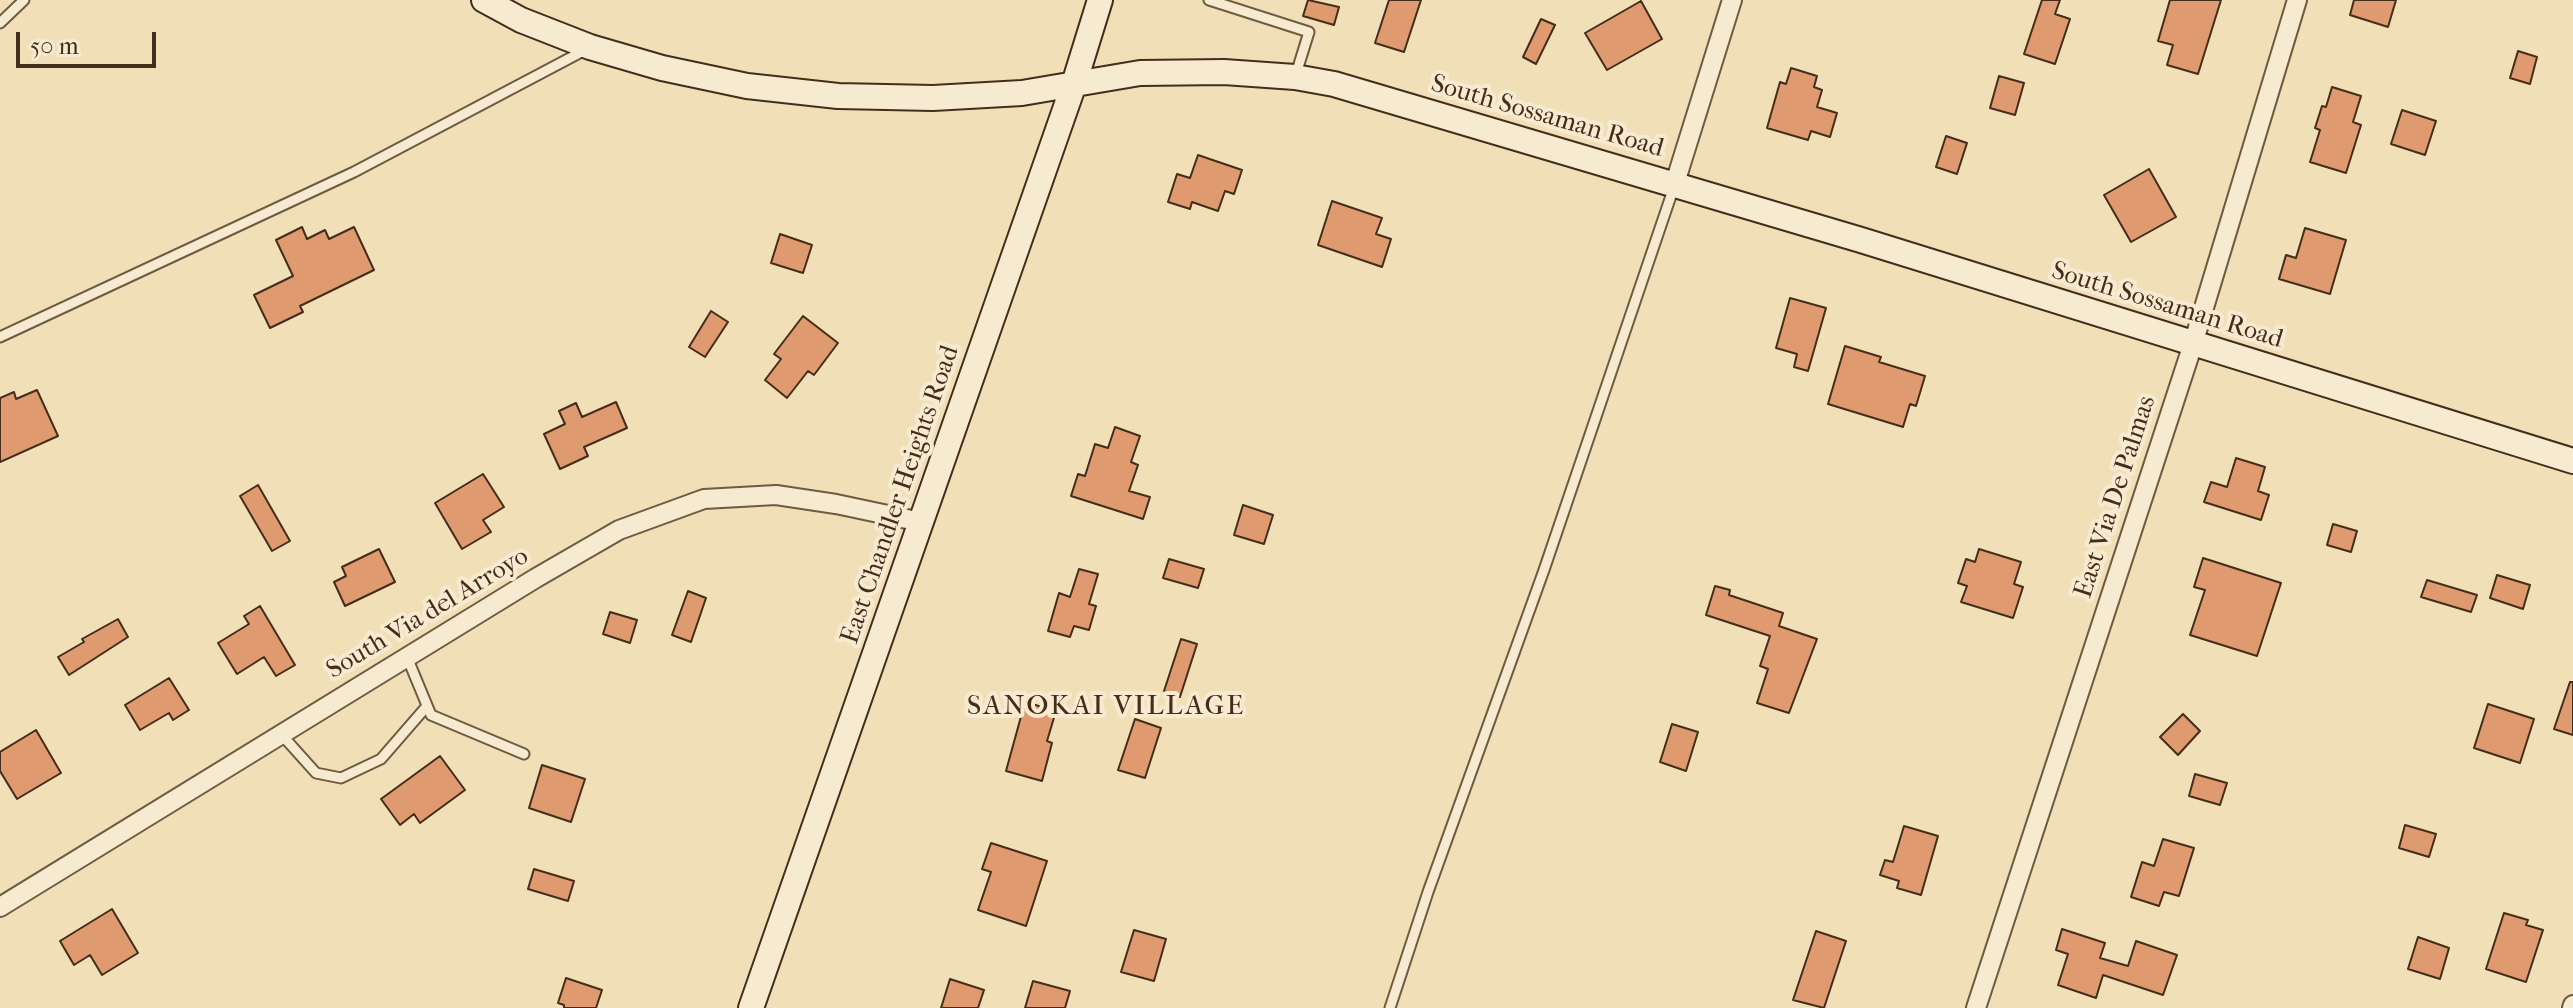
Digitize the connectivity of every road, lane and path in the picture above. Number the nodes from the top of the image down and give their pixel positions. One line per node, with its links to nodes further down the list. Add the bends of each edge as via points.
1 (24, 0): 7 (lane)
2 (484, 0): 8 (main road, South Sossaman Road)
3 (1100, 0): 10 (main road, East Chandler Heights Road)
4 (1209, 0): 9 (lane, via 1309,32)
5 (1732, 0): 11 (street)
6 (2297, 0): 13 (street, East Via De Palmas)
7 (0, 23)
8 (590, 47): 10 (main road, South Sossaman Road, via 747,86 838,96 933,98); 12 (lane, via 354,172)
9 (1295, 77): 10 (main road, South Sossaman Road, via 1140,73); 11 (main road, South Sossaman Road)
10 (1074, 84): 15 (main road, East Chandler Heights Road)
11 (1675, 183): 13 (main road, South Sossaman Road); 22 (lane)
12 (0, 337)
13 (2193, 344): 14 (main road, South Sossaman Road); 23 (street, East Via De Palmas)
14 (2573, 461)
15 (921, 522): 16 (street, South Via del Arroyo, via 776,495 704,499 619,530); 21 (main road, East Chandler Heights Road)
16 (407, 657): 17 (lane); 18 (street, South Via del Arroyo)
17 (427, 706): 18 (lane, via 381,759 341,778 316,773); 19 (lane, via 431,715)
18 (281, 734): 20 (street, South Via del Arroyo)
19 (524, 754)
20 (0, 907)
21 (751, 1008)
22 (1390, 1008)
23 (1976, 1008)

